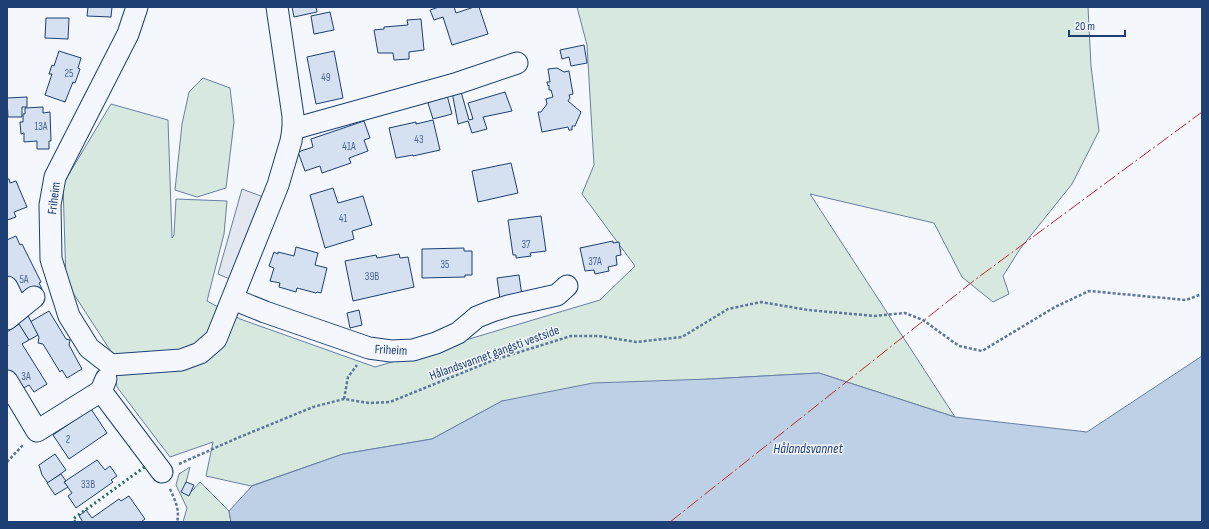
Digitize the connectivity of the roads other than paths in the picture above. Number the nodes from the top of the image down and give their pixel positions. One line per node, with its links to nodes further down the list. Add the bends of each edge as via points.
1 (137, 7): 9 (street, Friheim, via 125,39 54,177 50,205 51,259 69,316 89,348)
2 (277, 7): 4 (street)
3 (516, 63): 4 (street, via 458,83)
4 (293, 129): 7 (street, via 278,185)
5 (567, 286): 7 (street, Friheim, via 557,295 477,317 458,333 436,343 413,350 391,351 369,348)
6 (7, 287): 8 (street)
7 (233, 299): 9 (street, via 216,339 200,353 181,360)
8 (20, 309)
9 (112, 365): 11 (street)
10 (7, 381): 11 (street, via 37,431)
11 (101, 391): 12 (street)
12 (162, 472)

